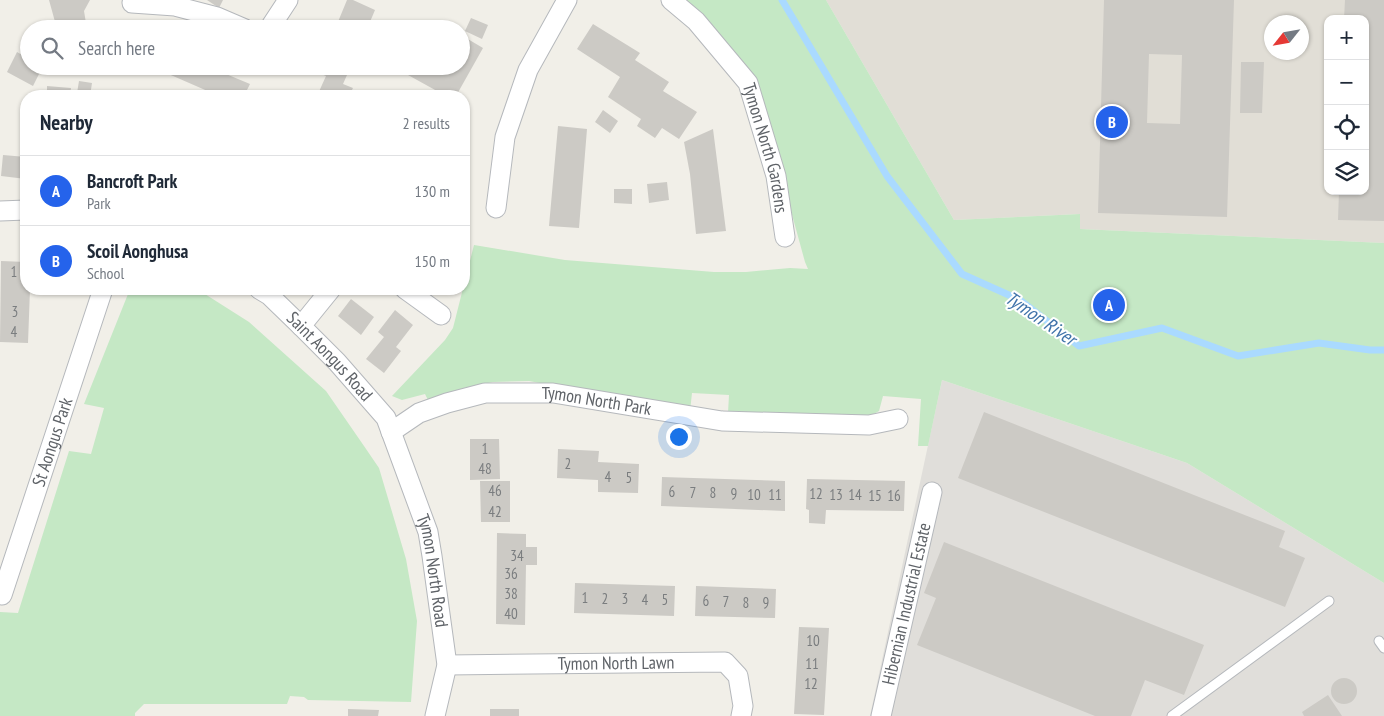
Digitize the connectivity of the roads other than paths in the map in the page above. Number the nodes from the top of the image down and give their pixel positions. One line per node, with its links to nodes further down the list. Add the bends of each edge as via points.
1 (288, 0): 6 (street)
2 (567, 0): 7 (street, via 524,80 505,137)
3 (671, 0): 10 (street, Tymon North Gardens, via 696,21 748,83 776,176)
4 (132, 3): 5 (street, via 175,6)
5 (224, 20)
6 (275, 20)
7 (496, 208)
8 (20, 210): 9 (street)
9 (0, 212)
10 (786, 237)
11 (101, 295): 20 (street, St Aongus Park)
12 (269, 295): 16 (street, Saint Aongus Road)
13 (325, 295): 16 (street)
14 (414, 295): 15 (street)
15 (441, 315)
16 (301, 326): 18 (street, Saint Aongus Road, via 386,418)
17 (898, 419): 18 (street, Tymon North Park, via 870,425 722,421 553,393 485,393 419,413)
18 (391, 432): 22 (street, Tymon North Road, via 428,532)
19 (932, 492): 25 (street, Hibernian Industrial Estate)
20 (2, 595)
21 (1329, 601): 26 (lane)
22 (448, 665): 23 (street, Tymon North Road); 24 (street, Tymon North Lawn, via 725,662 738,676)
23 (435, 716)
24 (742, 716)
25 (881, 716)
26 (1172, 716)

